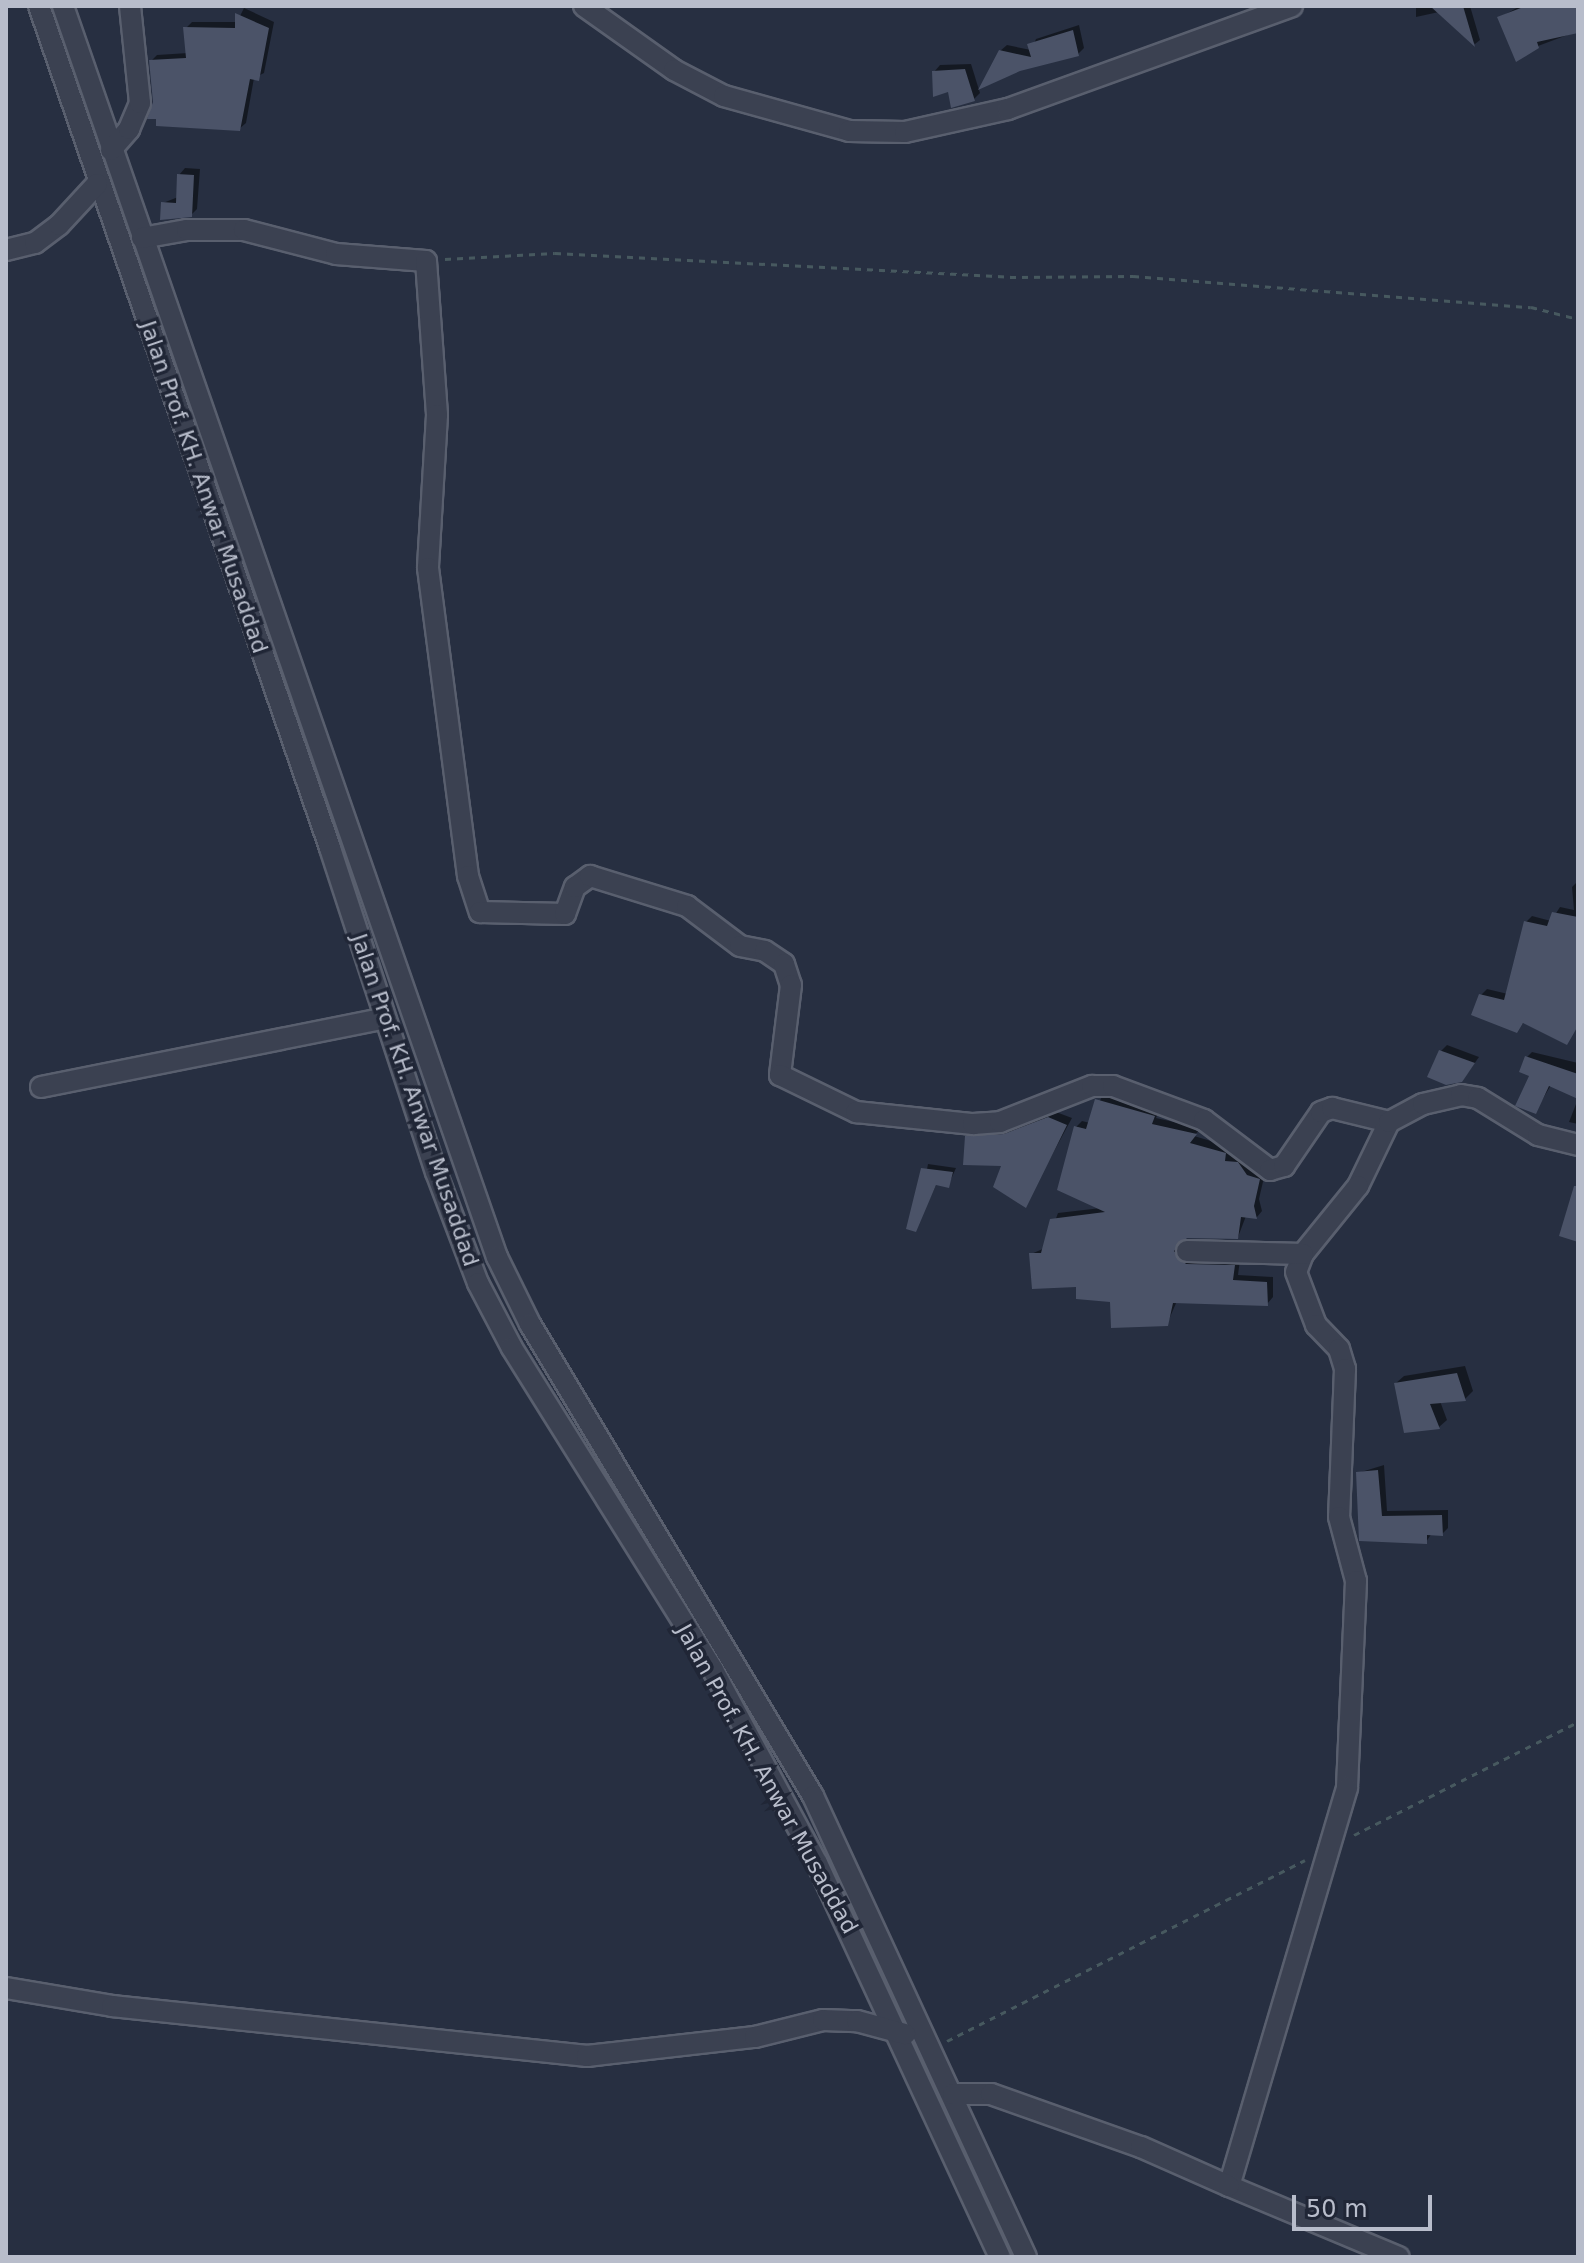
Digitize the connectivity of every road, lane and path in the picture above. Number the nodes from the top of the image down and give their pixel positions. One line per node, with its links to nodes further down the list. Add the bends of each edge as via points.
1 (39, 6): 7 (street, Jalan Prof. KH. Anwar Musaddad)
2 (63, 6): 6 (street, Jalan Prof. KH. Anwar Musaddad)
3 (130, 6): 8 (street, via 140,103 129,129)
4 (584, 6): 5 (street, via 674,70 724,96 849,131 905,132 1008,109)
5 (1292, 6)
6 (91, 93): 7 (street); 8 (street, Jalan Prof. KH. Anwar Musaddad)
7 (69, 98): 9 (street, Jalan Prof. KH. Anwar Musaddad)
8 (111, 150): 10 (street, Jalan Prof. KH. Anwar Musaddad)
9 (97, 184): 11 (street, via 47,234); 15 (street, Jalan Prof. KH. Anwar Musaddad)
10 (142, 238): 12 (street, via 187,230 244,230 336,254); 14 (street, Jalan Prof. KH. Anwar Musaddad)
11 (6, 250)
12 (426, 261): 13 (path, via 555,253 1010,277 1133,276 1531,307); 19 (street, via 437,415 428,568 468,876 480,912 565,914 575,887 590,876 687,906 740,946 765,951 784,964 791,985 780,1075 856,1112 1000,1122 1092,1086 1113,1086 1204,1120 1270,1170 1284,1166 1321,1112 1332,1108)
13 (1578, 319)
14 (303, 699): 15 (street); 17 (street, Jalan Prof. KH. Anwar Musaddad)
15 (280, 708): 16 (street, Jalan Prof. KH. Anwar Musaddad)
16 (387, 1026): 17 (street); 18 (street); 27 (street, Jalan Prof. KH. Anwar Musaddad, via 485,1296 713,1670 817,1863)
17 (416, 1027): 26 (street, Jalan Prof. KH. Anwar Musaddad, via 497,1257 530,1324 813,1796)
18 (41, 1087)
19 (1389, 1122): 20 (street, via 1423,1104 1461,1095 1478,1098 1538,1135); 22 (street, via 1358,1186)
20 (1578, 1145)
21 (1187, 1251): 22 (street)
22 (1303, 1254): 24 (street, via 1298,1287 1316,1325 1344,1357 1339,1517 1356,1581 1347,1788)
23 (1578, 1722): 24 (path)
24 (1329, 1848): 28 (path); 30 (street)
25 (6, 1988): 27 (street, via 112,2006 587,2056 755,2037 823,2020 857,2021)
26 (924, 2027): 27 (street); 28 (street, Jalan Prof. KH. Anwar Musaddad)
27 (901, 2036): 31 (street, Jalan Prof. KH. Anwar Musaddad)
28 (933, 2048): 29 (street, Jalan Prof. KH. Anwar Musaddad)
29 (953, 2094): 30 (street, via 991,2094 1141,2147); 32 (street, Jalan Prof. KH. Anwar Musaddad)
30 (1229, 2186): 33 (street)
31 (1000, 2257)
32 (1026, 2257)
33 (1399, 2257)

